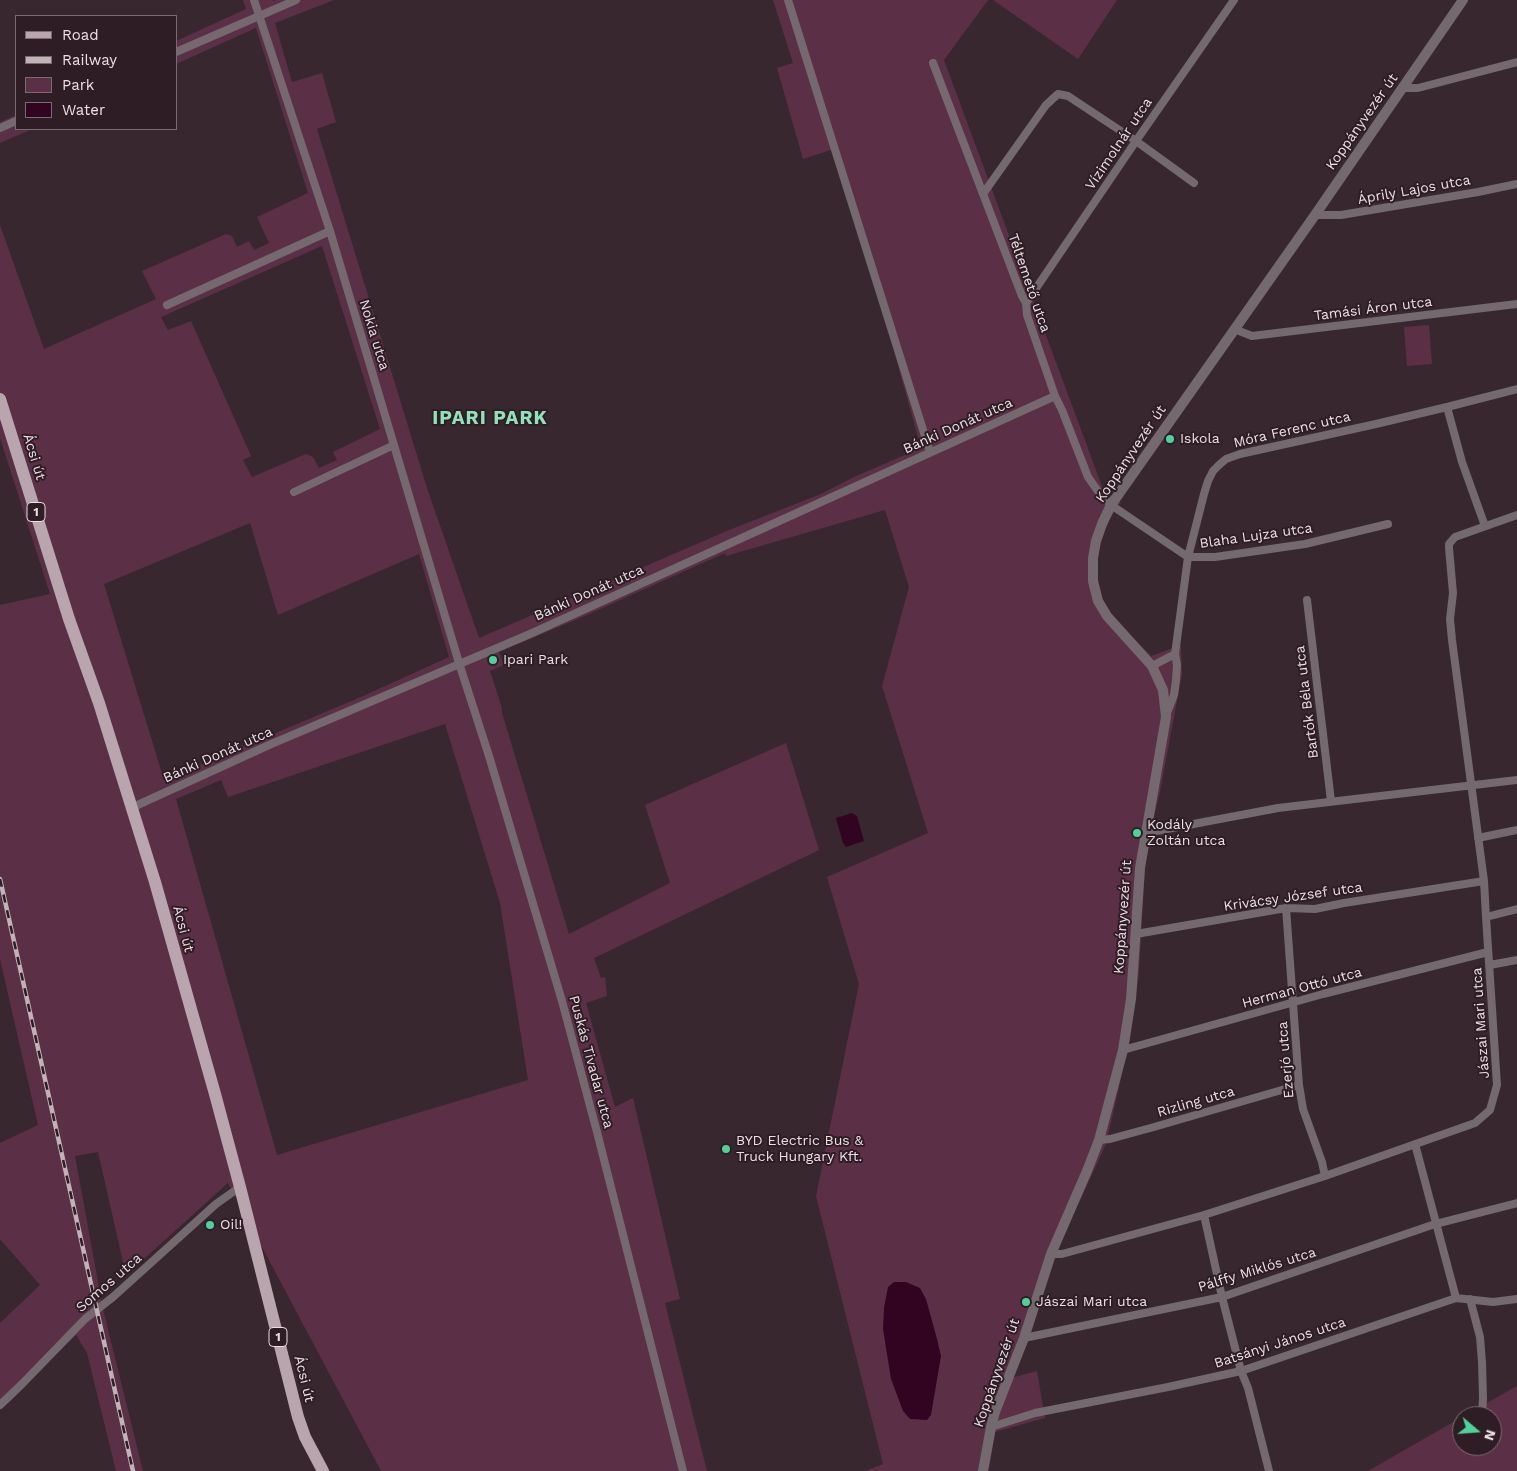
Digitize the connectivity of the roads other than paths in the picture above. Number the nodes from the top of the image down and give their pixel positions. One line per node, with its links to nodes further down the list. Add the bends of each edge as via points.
1 (254, 0): 6 (street, Nokia utca)
2 (296, 0): 6 (street)
3 (788, 0): 28 (street)
4 (1234, 0): 13 (street, Vízimolnár utca)
5 (1463, 0): 10 (street, Koppányvezér út)
6 (259, 16): 7 (street); 18 (street, Nokia utca)
7 (178, 51)
8 (1517, 62): 10 (street, via 1418,88)
9 (933, 63): 16 (street, Téltemető utca)
10 (1402, 88): 17 (street, Koppányvezér út)
11 (15, 120): 12 (street)
12 (0, 128)
13 (1136, 141): 14 (street); 16 (street, via 1068,96 1058,94 1046,105); 19 (street, Vízimolnár utca)
14 (1194, 183)
15 (1517, 184): 17 (street, Áprily Lajos utca, via 1341,215)
16 (983, 194): 19 (street, Téltemető utca)
17 (1315, 215): 22 (street, Koppányvezér út)
18 (330, 231): 21 (street); 27 (street, Nokia utca)
19 (1026, 303): 24 (street, Téltemető utca, via 1027,315)
20 (1517, 304): 22 (street, Tamási Áron utca, via 1252,336)
21 (167, 305)
22 (1234, 329): 30 (street, Koppányvezér út)
23 (1517, 388): 26 (street, Móra Ferenc utca)
24 (1055, 396): 28 (street, Bánki Donát utca); 30 (street, Téltemető utca, via 1088,477)
25 (0, 399): 43 (main road, Ácsi út / 1)
26 (1447, 408): 33 (street); 34 (street, Móra Ferenc utca, via 1226,459 1208,481)
27 (394, 445): 29 (street); 37 (street, Nokia utca)
28 (930, 452): 37 (street, Bánki Donát utca)
29 (294, 492)
30 (1111, 505): 34 (street, Blaha Lujza utca); 38 (street, Koppányvezér út, via 1094,549 1093,581 1098,601 1107,616)
31 (1517, 515): 33 (street)
32 (1388, 524): 34 (street, Blaha Lujza utca, via 1305,544 1215,557)
33 (1485, 526): 41 (street, Jászai Mari utca, via 1455,537 1449,544 1453,593 1450,626)
34 (1188, 557): 36 (street, Móra Ferenc utca)
35 (1307, 600): 42 (street, Bartók Béla utca)
36 (1176, 654): 38 (street); 39 (street, Móra Ferenc utca, via 1174,695)
37 (460, 663): 43 (street, Bánki Donát utca); 76 (street, Puskás Tivadar utca, via 562,1001)
38 (1152, 666): 39 (street, Koppányvezér út, via 1162,690)
39 (1166, 716): 45 (street, Koppányvezér út)
40 (1517, 780): 41 (street)
41 (1471, 785): 42 (street); 46 (street, Jászai Mari utca)
42 (1331, 801): 45 (street)
43 (131, 808): 61 (main road, Ácsi út / 1, via 216,1094)
44 (1517, 830): 46 (street)
45 (1146, 833): 51 (street, Koppányvezér út, via 1140,868)
46 (1478, 838): 47 (street, Jászai Mari utca)
47 (1484, 881): 48 (street, Krivácsy József utca, via 1315,909); 50 (street, Jászai Mari utca)
48 (1286, 908): 51 (street, Krivácsy József utca); 55 (street, Ezerjó utca)
49 (1517, 909): 50 (street)
50 (1486, 917): 52 (street, Jászai Mari utca)
51 (1136, 934): 56 (street, Koppányvezér út)
52 (1488, 952): 54 (street, Jászai Mari utca); 55 (street, Herman Ottó utca)
53 (1517, 960): 54 (street)
54 (1490, 965): 59 (street, Jászai Mari utca, via 1497,1085 1490,1110 1475,1123)
55 (1293, 1003): 56 (street, Herman Ottó utca); 57 (street, Ezerjó utca)
56 (1123, 1050): 58 (street, Koppányvezér út)
57 (1299, 1085): 58 (street, Rizling utca); 60 (street, Ezerjó utca, via 1303,1109)
58 (1099, 1140): 65 (street, Koppányvezér út)
59 (1415, 1144): 60 (street, Jászai Mari utca); 64 (street)
60 (1325, 1176): 63 (street, Jászai Mari utca)
61 (240, 1187): 72 (street, Somos utca, via 216,1204 85,1319); 75 (main road, Ácsi út / 1, via 298,1417)
62 (1517, 1203): 64 (street, Pálffy Miklós utca)
63 (1204, 1215): 65 (street, Jászai Mari utca, via 1062,1254); 66 (street)
64 (1436, 1224): 66 (street, Pálffy Miklós utca); 67 (street)
65 (1051, 1254): 70 (street, Koppányvezér út)
66 (1222, 1297): 70 (street, Pálffy Miklós utca); 71 (street)
67 (1456, 1298): 68 (street, Batsányi János utca); 71 (street, Batsányi János utca)
68 (1470, 1299): 69 (street, Batsányi János utca, via 1492,1302); 73 (street, via 1480,1337)
69 (1517, 1299)
70 (1024, 1338): 74 (street, Koppányvezér út)
71 (1240, 1372): 74 (street, Batsányi János utca, via 1035,1413); 78 (street, via 1248,1388)
72 (0, 1405)
73 (1483, 1406)
74 (991, 1427): 77 (street, Koppányvezér út)
75 (323, 1471)
76 (683, 1471)
77 (983, 1471)
78 (1269, 1471)

